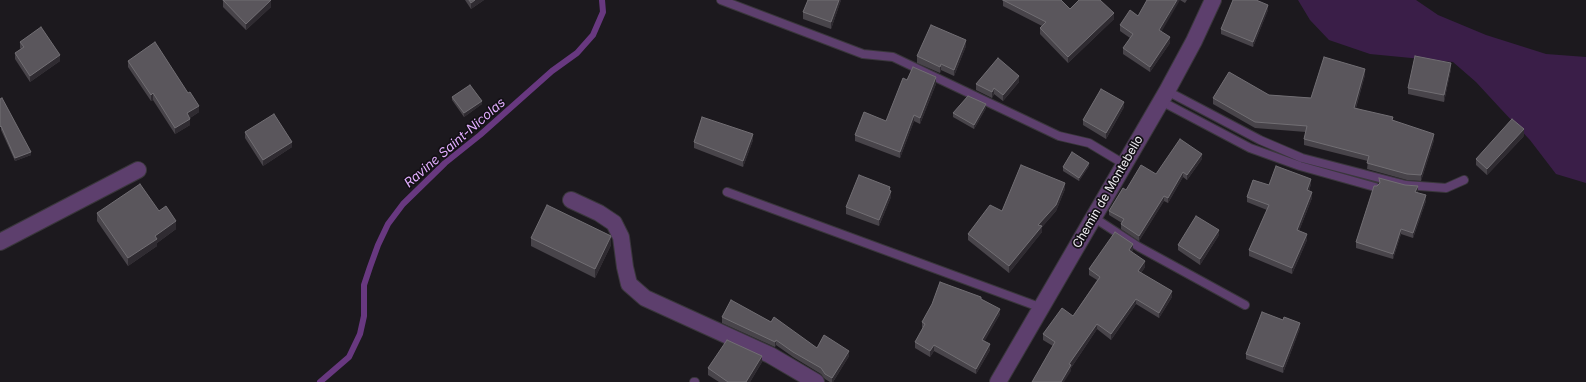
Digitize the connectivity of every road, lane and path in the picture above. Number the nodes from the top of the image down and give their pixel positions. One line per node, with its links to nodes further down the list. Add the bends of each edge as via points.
1 (721, 0): 4 (lane, via 863,54 893,57 1059,136 1089,143)
2 (1213, 0): 3 (street, Chemin de Montebello)
3 (1164, 96): 4 (street, Chemin de Montebello); 6 (lane, via 1302,158 1406,185 1446,188); 7 (lane, via 1250,148 1300,166)
4 (1124, 164): 10 (street, Chemin de Montebello)
5 (138, 170): 11 (street)
6 (1464, 180)
7 (1375, 187)
8 (726, 192): 13 (lane)
9 (571, 200): 14 (street, via 614,223 621,237 629,284 645,298 770,355)
10 (1093, 217): 12 (lane, via 1139,248); 13 (street, Chemin de Montebello)
11 (0, 242)
12 (1245, 305)
13 (1042, 308): 15 (street, Chemin de Montebello)
14 (816, 382)
15 (998, 382)

